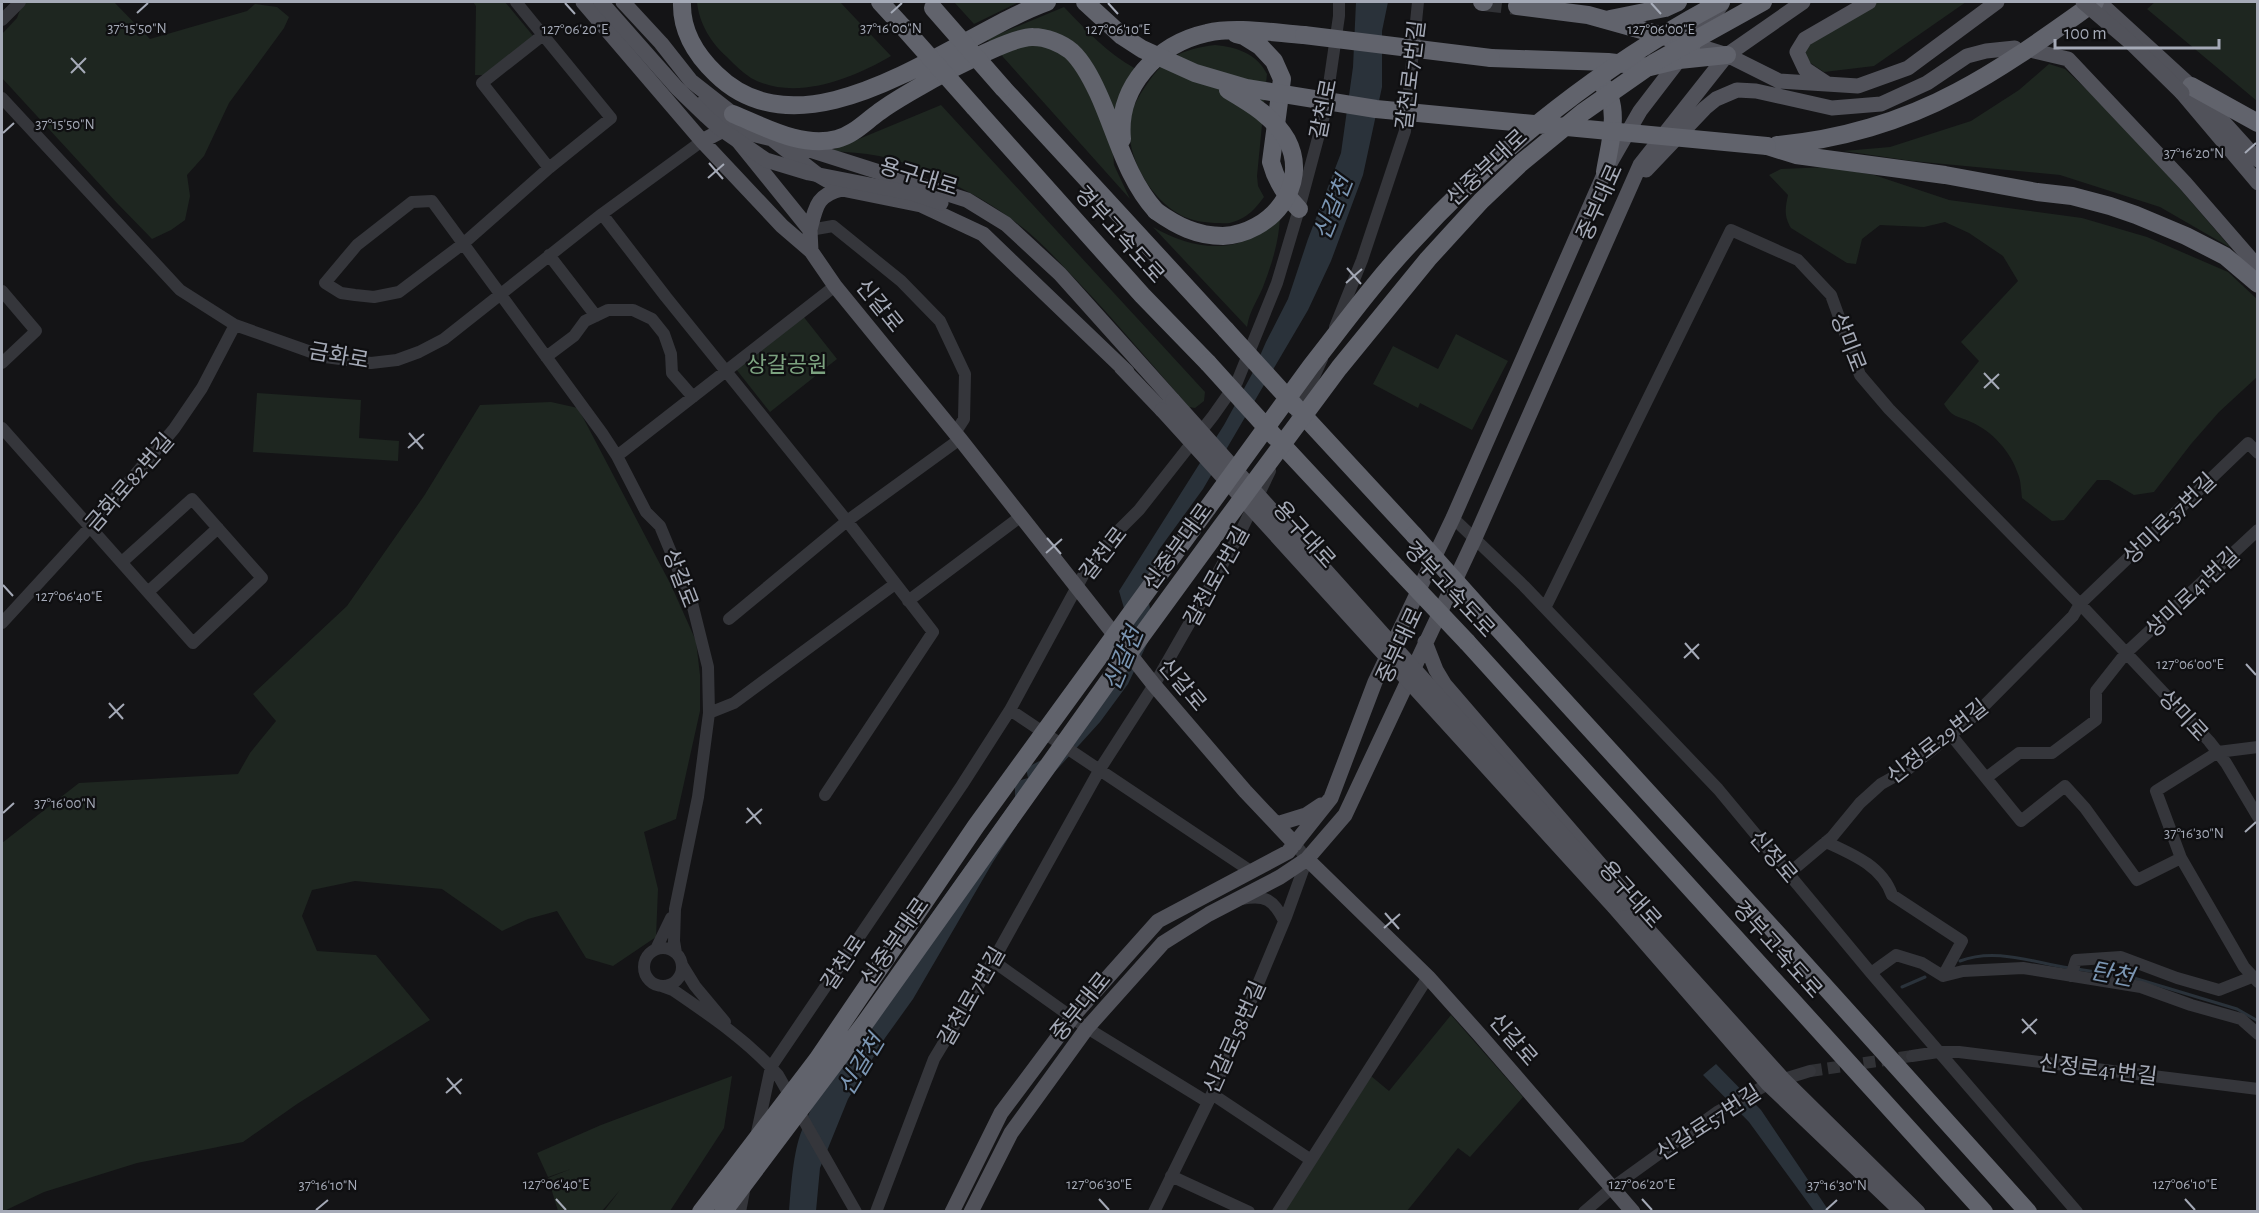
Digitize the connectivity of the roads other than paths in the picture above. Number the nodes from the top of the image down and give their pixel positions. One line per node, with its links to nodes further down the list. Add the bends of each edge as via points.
1 (20, 2): 22 (street)
2 (516, 2): 26 (street)
3 (583, 2): 40 (main road, 신갈로)
4 (600, 2): 65 (main road, 용구대로, bridge, via 706,116 766,160 809,173 911,193 984,225 1033,268)
5 (623, 2): 37 (main road, 용구대로)
6 (682, 2): 8 (highway, via 684,27 692,45 718,76 749,96 801,106 854,95 893,80)
7 (880, 2): 152 (highway, 경부고속도로, bridge, via 1142,295 1467,642)
8 (1047, 2)
9 (1085, 2): 33 (highway, bridge, via 1142,49)
10 (1339, 2): 49 (street, 갈천로, via 1324,112)
11 (1418, 2): 90 (street, 갈천로7번길, via 1405,131 1362,260 1318,370 1240,533)
12 (1678, 2): 23 (highway)
13 (1722, 2): 27 (main road, 중부대로); 138 (highway, 신중부대로, bridge, via 1639,50 1506,150 1426,227 1368,292 976,826 817,1060)
14 (1763, 2): 139 (highway, 신중부대로, bridge, via 1655,62 1582,114 1521,163 1428,259 1340,368 1211,540 865,1023)
15 (1869, 2): 34 (main road, via 1805,39 1797,52 1805,69)
16 (1997, 2): 34 (main road, via 1908,68 1858,86)
17 (2083, 2): 24 (highway); 35 (main road, bridge)
18 (2097, 2): 24 (highway); 35 (main road)
19 (930, 4): 153 (highway, 경부고속도로, bridge)
20 (1798, 4): 30 (main road, 중부대로)
21 (1516, 6): 23 (highway)
22 (2, 20)
23 (1607, 20): 27 (highway)
24 (2058, 28): 41 (highway, via 1957,93 1902,117 1853,132)
25 (1219, 31): 31 (highway, bridge, via 1304,35); 43 (highway, via 1179,43 1153,60 1141,74 1121,120); 49 (highway, via 1252,40 1279,71 1282,87 1272,162 1283,192)
26 (543, 35): 44 (street, via 482,83); 44 (street, via 611,118)
27 (1692, 44): 30 (main road); 32 (main road, 중부대로)
28 (2015, 48): 47 (main road, via 1967,56 1927,83 1881,104 1832,108 1737,90 1705,108)
29 (2034, 51): 55 (main road, via 2068,59)
30 (1727, 55): 32 (highway); 34 (main road, via 1779,81); 47 (main road, 중부대로, via 1649,152)
31 (1491, 58): 32 (highway, via 1650,67); 45 (highway, via 1589,74 1599,80 1607,89 1613,109)
32 (1679, 60): 45 (main road, 중부대로, via 1640,111)
33 (1211, 80): 41 (highway, bridge, via 1376,109); 43 (highway, bridge, via 1259,109 1288,141 1295,166 1284,202 1266,221 1239,234 1192,232 1156,211 1142,194)
34 (1829, 84)
35 (2186, 90): 38 (highway); 42 (main road); 46 (main road)
36 (2, 98): 61 (street, 금화로, via 180,290)
37 (730, 121): 39 (main road, 용구대로); 40 (main road); 43 (highway, via 801,140 837,139 910,92 1001,46 1018,39 1039,38 1060,44 1082,63); 51 (main road)
38 (2258, 123)
39 (772, 139): 48 (main road); 67 (main road, 용구대로, via 967,200 1006,224 1060,274)
40 (702, 141): 50 (street, 금화로); 53 (main road, 신갈로)
41 (1767, 146): 56 (highway, via 1796,155 1945,175 2110,206 2225,256)
42 (2258, 160)
43 (1129, 167)
44 (549, 168): 52 (street)
45 (1605, 172): 73 (main road, 중부대로)
46 (2258, 183)
47 (1632, 185): 78 (main road, 중부대로)
48 (842, 189): 51 (main road, via 821,198); 65 (main road, via 921,205 983,234)
49 (1299, 209): 82 (street, 갈천로, via 1277,283 1237,382 1139,510 1096,556)
50 (602, 214): 54 (street, 금화로); 64 (street)
51 (810, 230): 53 (main road); 69 (street, via 833,226 901,281 940,321 965,374 964,419)
52 (464, 243): 52 (street, via 432,201 412,202 357,245 325,283 341,293 355,295 374,297 399,292); 59 (street, 상갈로)
53 (811, 252): 57 (main road, 신갈로)
54 (549, 255): 59 (street, 금화로); 60 (street)
55 (2258, 267)
56 (2258, 284)
57 (835, 286): 64 (street); 69 (main road, 신갈로)
58 (2, 291): 63 (street, via 36,332)
59 (501, 295): 61 (street, 금화로, via 444,339 397,360 371,363 325,357); 62 (street, 상갈로)
60 (596, 316): 62 (street, via 585,321 574,336); 66 (street, via 608,310 633,310 652,319 664,334 672,373)
61 (235, 325): 75 (street, 금화로82번길, via 202,388 174,429)
62 (546, 357): 71 (street, 상갈로)
63 (2, 363)
64 (726, 371): 66 (street); 74 (street)
65 (1127, 372): 67 (main road, 용구대로)
66 (693, 397): 71 (street)
67 (1168, 405): 109 (main road, 용구대로, bridge)
68 (2, 428): 75 (street)
69 (958, 436): 72 (main road, 신갈로); 74 (street)
70 (2258, 453): 84 (street, 상미로37번길, via 2248,443)
71 (617, 456): 91 (street, 상갈로, via 646,512 660,526 692,603 708,667)
72 (1020, 517): 82 (main road, 신갈로); 83 (street)
73 (1453, 518): 78 (street, 신정로); 99 (main road, 중부대로, via 1375,682)
74 (847, 521): 80 (street); 86 (street)
75 (91, 526): 79 (street); 87 (street, 금화로82번길)
76 (218, 528): 79 (street, via 192,499); 81 (street); 81 (street, via 262,578 193,643)
77 (2258, 530): 89 (street, 상미로41번길)
78 (1475, 538): 85 (street, 신정로); 88 (main road, 중부대로)
79 (122, 562): 81 (street)
80 (895, 584): 83 (street); 91 (street, via 734,704)
81 (148, 591)
82 (1079, 592): 90 (main road, 신갈로, bridge); 92 (street, 갈천로)
83 (908, 601): 98 (street, via 933,632)
84 (2080, 604): 85 (street, 상미로, via 1888,409 1860,375 1831,295 1803,264 1731,230); 89 (street, 상미로); 93 (street, 신정로29번길, via 2073,616)
85 (1545, 608): 107 (street, 신정로, via 1718,789)
86 (729, 620)
87 (2, 623)
88 (1425, 642): 105 (main road, 중부대로, via 1345,815); 113 (main road, via 1445,685 1655,930)
89 (2126, 653): 95 (street, 상미로); 97 (street, 상미로41번길, via 2096,691 2096,720 2052,753 2019,753)
90 (1151, 682): 96 (street, 갈천로7번길); 101 (main road, 신갈로)
91 (709, 713): 110 (street, 상갈로, via 698,797)
92 (1014, 714): 96 (street, bridge); 129 (street, 갈천로, via 962,785)
93 (1951, 735): 97 (street); 102 (street, 신정로29번길, via 1908,769 1881,784)
94 (2258, 747): 95 (street)
95 (2218, 752): 100 (street, 상미로); 104 (street, via 2156,791)
96 (1100, 769): 106 (street); 115 (street, 갈천로7번길)
97 (1986, 778): 104 (street, via 2021,821 2065,786 2085,807 2137,880)
98 (825, 795)
99 (1331, 798): 101 (main road, via 1306,815); 103 (main road, 중부대로)
100 (2258, 817)
101 (1277, 824): 103 (main road, 신갈로)
102 (1826, 842): 107 (street, 신정로29번길); 118 (street, via 1864,860 1888,883 1892,895 1962,941)
103 (1295, 844): 105 (street, 신갈로); 106 (main road, 중부대로)
104 (2181, 858): 121 (street)
105 (1307, 859): 108 (main road, 중부대로, via 1280,878); 111 (street, 신갈로58번길); 120 (main road, 신갈로)
106 (1252, 872): 123 (main road, 중부대로, via 1158,921)
107 (1788, 874): 117 (street, 신정로)
108 (1237, 899): 111 (street, via 1267,899 1275,904); 124 (main road, 중부대로, via 1163,943)
109 (1619, 905): 113 (main road, 용구대로); 132 (main road, 용구대로)
110 (675, 909): 112 (street, 상갈로); 114 (street, 상갈로)
111 (1284, 921): 134 (street, 신갈로58번길)
112 (656, 949): 114 (street, via 669,948); 122 (street, via 647,956 644,970 651,982)
113 (1665, 949): 131 (main road, 용구대로)
114 (676, 953): 116 (street)
115 (993, 961): 123 (street); 142 (street, 갈천로7번길, via 934,1059)
116 (682, 965): 122 (street, via 677,980); 125 (street)
117 (1871, 973): 118 (street, via 1896,955 1922,963); 127 (street, 신정로)
118 (1943, 976): 119 (street, via 2023,968)
119 (2071, 976): 121 (street, via 2076,960 2121,957 2219,990); 126 (street, via 2141,987 2241,1019)
120 (1428, 977): 135 (street); 137 (main road, 신갈로)
121 (2255, 980)
122 (662, 986): 125 (street)
123 (1072, 1017): 124 (street); 143 (main road, 중부대로, via 1001,1113)
124 (1087, 1028): 134 (street); 144 (main road, 중부대로, via 1011,1133)
125 (734, 1032): 129 (street)
126 (2258, 1034)
127 (1938, 1052): 128 (street); 133 (street, 신정로41번길); 154 (street, 신정로)
128 (1912, 1056)
129 (774, 1071): 140 (street); 141 (street, bridge)
130 (1810, 1071): 131 (street, 신갈로57번길)
131 (1783, 1079): 132 (street, 신갈로57번길); 151 (main road, 용구대로)
132 (1768, 1084): 137 (street, 신갈로57번길, via 1724,1108); 150 (main road, 용구대로)
133 (2258, 1089)
134 (1209, 1098): 135 (street); 136 (street, 신갈로58번길)
135 (1311, 1160): 147 (street)
136 (1171, 1176): 145 (street, 신갈로58번길); 146 (street)
137 (1613, 1187): 148 (street, 신갈로57번길); 149 (main road, 신갈로)
138 (701, 1212)
139 (723, 1212)
140 (740, 1212)
141 (856, 1212)
142 (876, 1212)
143 (952, 1212)
144 (971, 1212)
145 (1154, 1212)
146 (1249, 1212)
147 (1278, 1212)
148 (1584, 1212)
149 (1633, 1212)
150 (1902, 1212)
151 (1918, 1212)
152 (1984, 1212)
153 (2028, 1212)
154 (2077, 1212)

